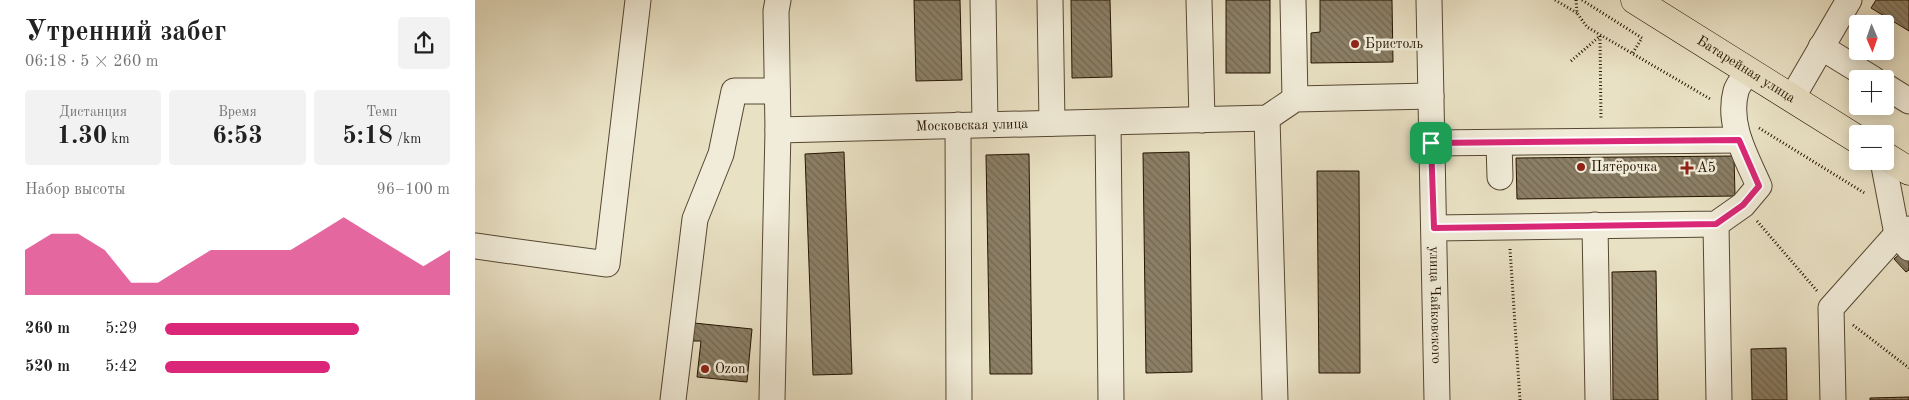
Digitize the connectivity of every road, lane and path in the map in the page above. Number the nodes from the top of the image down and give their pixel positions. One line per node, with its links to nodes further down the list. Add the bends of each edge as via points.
1 (638, 0): 49 (street, via 607,264)
2 (778, 0): 20 (street)
3 (983, 0): 32 (street)
4 (1050, 0): 29 (street)
5 (1199, 0): 28 (street)
6 (1293, 0): 24 (street)
7 (1429, 0): 22 (street, улица Чайковского)
8 (1555, 0): 13 (path)
9 (1576, 0): 13 (path)
10 (1583, 0): 16 (path, via 1642,38)
11 (1635, 0): 19 (main road, Батарейная улица)
12 (1849, 0): 15 (street)
13 (1577, 13): 14 (path, via 1587,27)
14 (1600, 35): 16 (path); 17 (path); 36 (path)
15 (1821, 47): 18 (street); 23 (street)
16 (1632, 54): 26 (path)
17 (1571, 61)
18 (1858, 70)
19 (1749, 71): 23 (main road, Батарейная улица); 26 (street, via 1736,90)
20 (777, 91): 33 (street); 52 (street, via 734,91 721,154 695,219)
21 (1894, 92): 25 (street)
22 (1431, 96): 24 (street); 37 (street, улица Чайковского)
23 (1792, 98): 34 (main road, Батарейная улица)
24 (1295, 99): 27 (street)
25 (1909, 101)
26 (1734, 113): 35 (street); 48 (path)
27 (1267, 118): 28 (street, Московская улица); 56 (street)
28 (1201, 120): 30 (street, Московская улица)
29 (1051, 123): 30 (street, Московская улица); 32 (street, Московская улица)
30 (1108, 123): 55 (street)
31 (958, 124): 32 (street, Московская улица); 33 (street, Московская улица); 54 (street)
32 (985, 124)
33 (778, 130): 53 (street)
34 (1849, 134)
35 (1739, 140): 36 (street); 43 (street, via 1759,186)
36 (1602, 142): 38 (street)
37 (1431, 143): 38 (street); 47 (street, улица Чайковского)
38 (1499, 143): 42 (street)
39 (1894, 162): 41 (main road)
40 (1885, 170): 48 (street)
41 (1909, 171)
42 (1500, 177)
43 (1743, 205): 44 (street); 50 (path)
44 (1716, 224): 46 (street); 60 (street)
45 (1508, 226): 46 (street); 47 (street); 58 (path)
46 (1595, 226): 59 (street)
47 (1434, 228): 57 (street, улица Чайковского)
48 (1902, 230): 50 (street)
49 (475, 246)
50 (1831, 308): 51 (path); 61 (street)
51 (1909, 368)
52 (673, 400)
53 (772, 400)
54 (959, 400)
55 (1111, 400)
56 (1275, 400)
57 (1437, 400)
58 (1521, 400)
59 (1598, 400)
60 (1719, 400)
61 (1833, 400)

